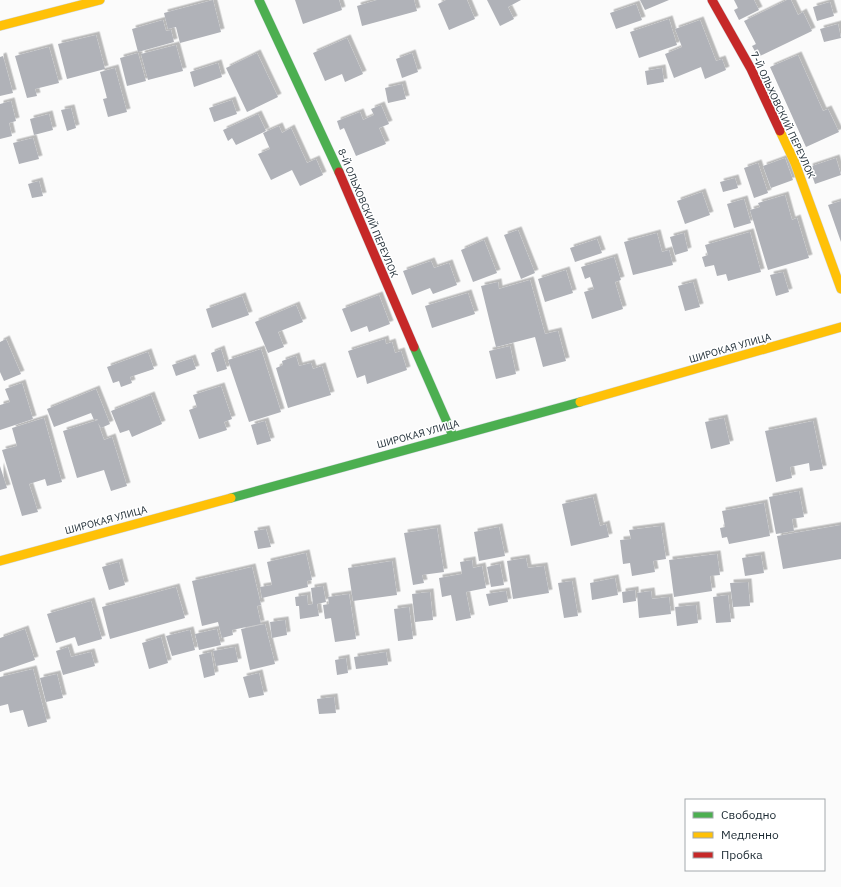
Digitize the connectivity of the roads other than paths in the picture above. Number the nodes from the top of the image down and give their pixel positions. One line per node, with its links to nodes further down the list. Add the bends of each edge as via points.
1 (100, 0): 4 (street)
2 (259, 0): 7 (street, 8-Й ОЛЬХОВСКИЙ ПЕРЕУЛОК, via 332,157)
3 (712, 0): 5 (street, 7-Й ОЛЬХОВСКИЙ ПЕРЕУЛОК, via 752,69 795,163)
4 (0, 26)
5 (841, 289)
6 (841, 327): 7 (street, ШИРОКАЯ УЛИЦА)
7 (453, 436): 8 (street, ШИРОКАЯ УЛИЦА)
8 (0, 561)

